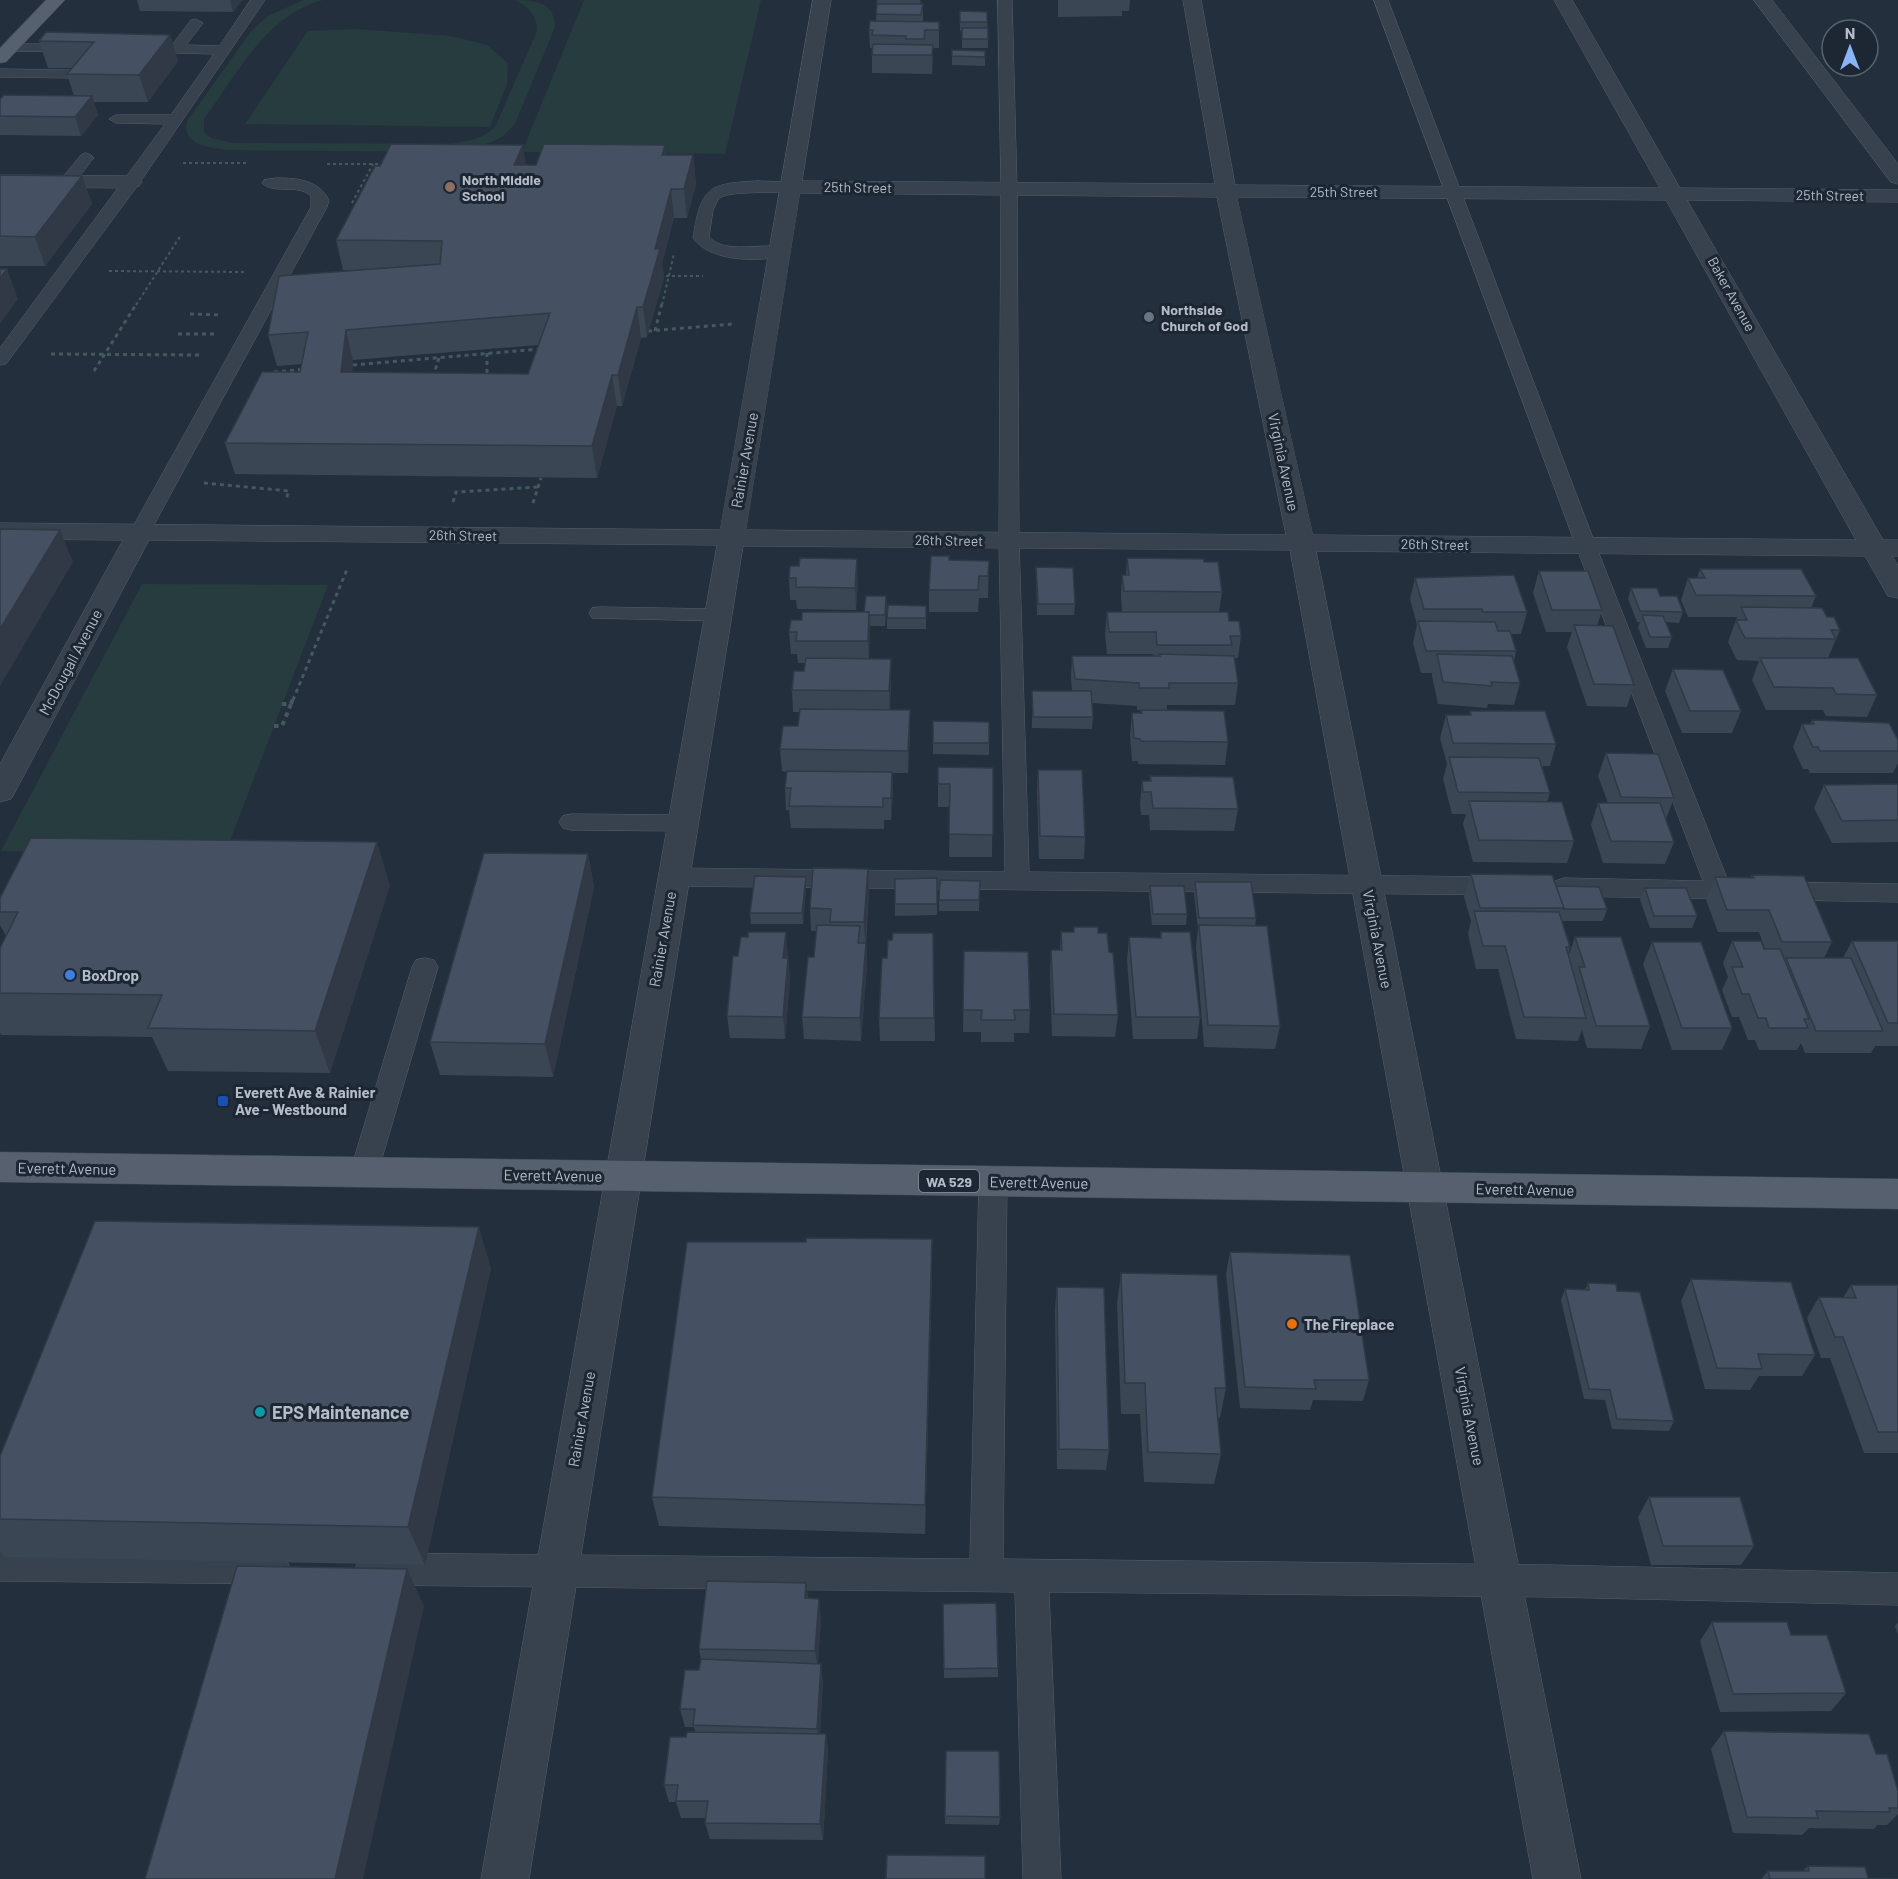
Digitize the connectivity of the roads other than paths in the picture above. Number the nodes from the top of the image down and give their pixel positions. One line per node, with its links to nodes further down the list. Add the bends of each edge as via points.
1 (56, 0): 10 (main road)
2 (258, 0): 12 (lane)
3 (822, 0): 24 (street, Rainier Avenue)
4 (1005, 0): 25 (lane)
5 (1192, 0): 26 (street, Virginia Avenue)
6 (1381, 0): 27 (lane)
7 (1563, 0): 28 (street, Baker Avenue)
8 (1763, 0): 19 (street)
9 (196, 23): 12 (lane, via 176,49)
10 (6, 48): 11 (lane)
11 (84, 49)
12 (224, 50): 16 (lane)
13 (0, 73): 14 (lane)
14 (73, 74)
15 (152, 108): 16 (lane)
16 (179, 114): 17 (lane); 22 (lane)
17 (116, 119)
18 (86, 158): 21 (lane)
19 (1898, 178)
20 (0, 181): 21 (street)
21 (68, 182): 22 (street)
22 (132, 182): 32 (lane)
23 (270, 183): 35 (lane, via 300,184 313,189 321,200)
24 (790, 187): 25 (street, 25th Street); 30 (street, Rainier Avenue); 30 (lane, via 733,187 713,194 701,238 712,248 727,251)
25 (1009, 189): 26 (street, 25th Street); 37 (lane)
26 (1226, 191): 27 (street, 25th Street); 38 (street, Virginia Avenue)
27 (1453, 192): 28 (street, 25th Street); 39 (lane)
28 (1675, 194): 29 (street, 25th Street); 40 (street, Baker Avenue)
29 (1898, 196)
30 (779, 252): 36 (street, Rainier Avenue)
31 (31, 287): 32 (lane)
32 (54, 287): 33 (lane)
33 (3, 352)
34 (0, 531): 35 (street, 26th Street)
35 (140, 532): 36 (street, 26th Street); 44 (street, McDougall Avenue)
36 (730, 537): 37 (street, 26th Street); 43 (street, Rainier Avenue)
37 (1009, 540): 38 (street, 26th Street); 48 (lane)
38 (1302, 543): 39 (street, 26th Street); 49 (street, Virginia Avenue)
39 (1586, 546): 40 (street, 26th Street); 50 (lane)
40 (1887, 548): 41 (street, Baker Avenue)
41 (1898, 590)
42 (600, 613): 43 (lane)
43 (718, 615): 46 (street, Rainier Avenue)
44 (0, 792)
45 (571, 822): 46 (lane)
46 (682, 823): 47 (street, Rainier Avenue)
47 (673, 877): 48 (lane); 55 (street, Rainier Avenue)
48 (1017, 880): 49 (lane)
49 (1368, 883): 50 (lane); 57 (street, Virginia Avenue)
50 (1719, 890): 51 (lane)
51 (1898, 893)
52 (425, 967): 54 (lane)
53 (0, 1167): 54 (main road, Everett Avenue / WA 529)
54 (364, 1173): 55 (main road, Everett Avenue / WA 529)
55 (622, 1176): 56 (main road, Everett Avenue / WA 529); 62 (street, Rainier Avenue)
56 (993, 1181): 57 (main road, Everett Avenue / WA 529); 63 (lane)
57 (1427, 1188): 58 (main road, Everett Avenue / WA 529); 65 (street, Virginia Avenue)
58 (1898, 1194)
59 (0, 1564): 60 (lane)
60 (307, 1568)
61 (342, 1568): 62 (lane)
62 (555, 1571): 63 (lane); 67 (street, Rainier Avenue)
63 (986, 1576): 64 (lane)
64 (1031, 1576): 65 (lane); 68 (lane)
65 (1501, 1581): 66 (lane); 69 (street, Virginia Avenue)
66 (1898, 1588)
67 (505, 1879)
68 (1042, 1879)
69 (1557, 1879)

